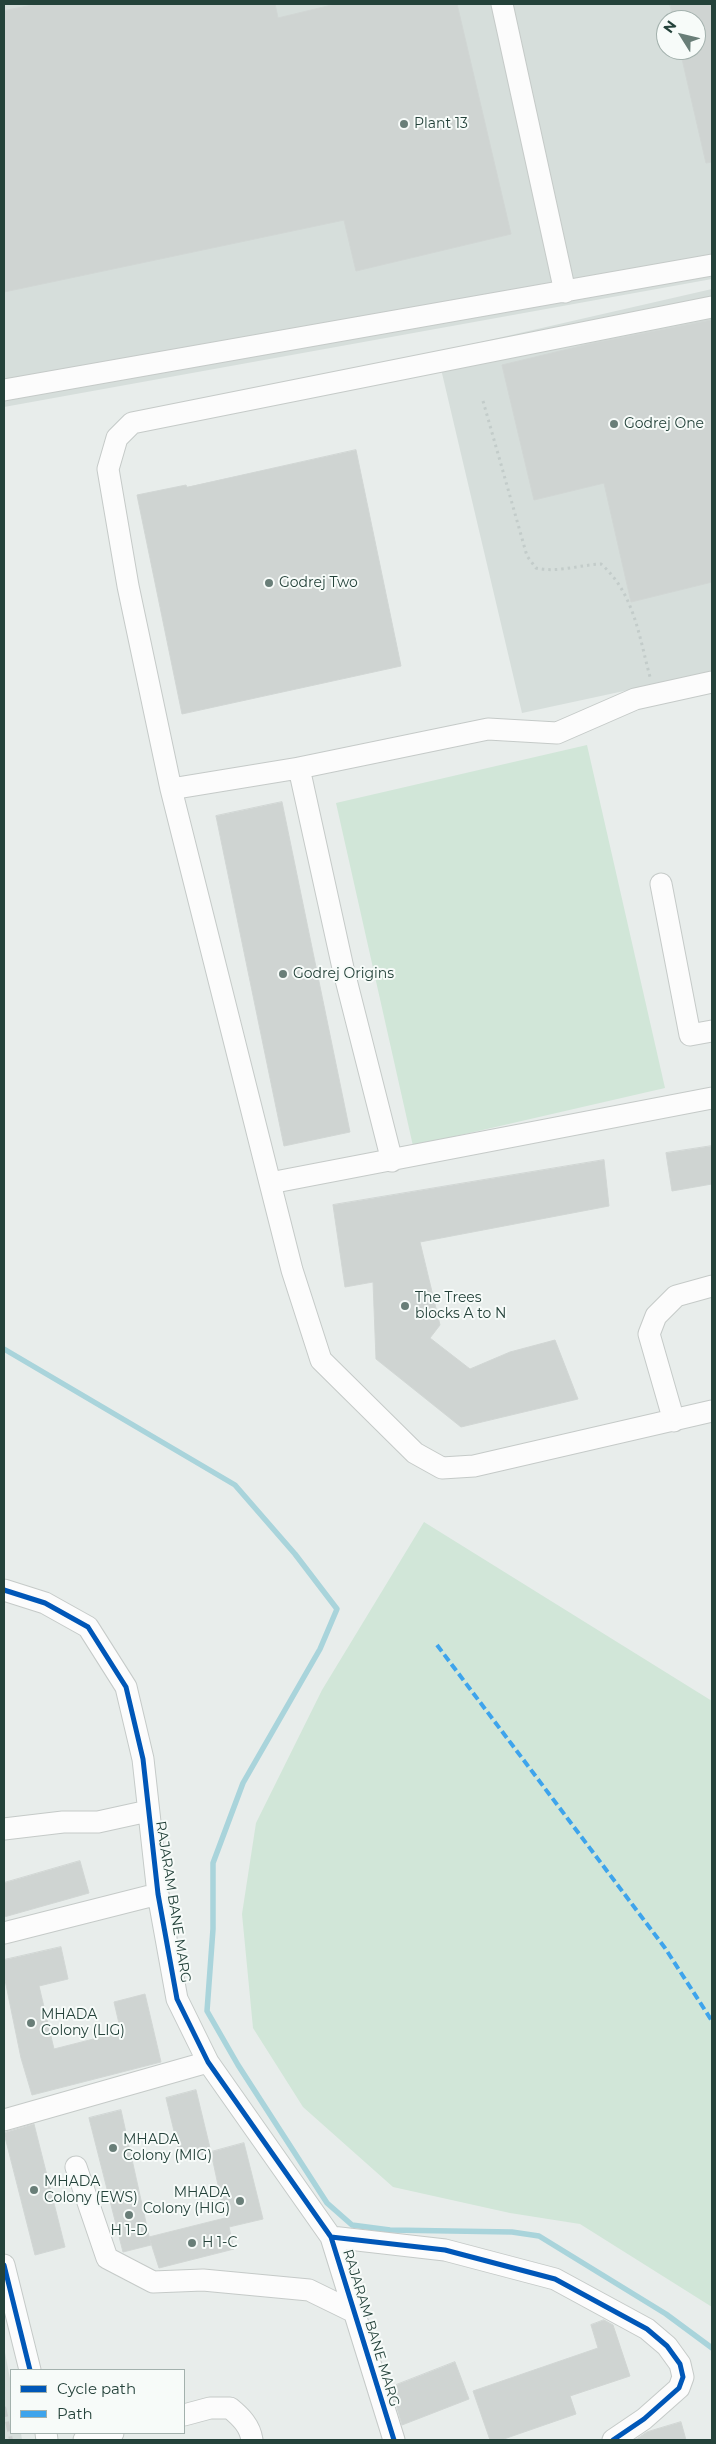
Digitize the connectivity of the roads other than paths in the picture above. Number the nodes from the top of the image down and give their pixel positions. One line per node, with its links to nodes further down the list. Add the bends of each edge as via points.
1 (502, 4): 3 (street)
2 (712, 264): 3 (street)
3 (565, 292): 5 (street)
4 (712, 307): 8 (street, via 132,423 117,438 108,469 128,586)
5 (4, 390)
6 (712, 682): 7 (street, via 634,699 558,733 488,729)
7 (299, 768): 8 (street); 12 (street, via 343,968)
8 (171, 789): 13 (street)
9 (661, 884): 10 (street, via 690,1034)
10 (712, 1031)
11 (712, 1098): 12 (street)
12 (392, 1160): 13 (street)
13 (270, 1183): 16 (street, via 320,1360 415,1453 442,1468 474,1466)
14 (712, 1286): 16 (street, via 676,1296 656,1316 649,1334)
15 (712, 1411): 16 (street)
16 (674, 1421)
17 (4, 1590): 18 (street, RAJARAM BANE MARG, via 45,1603 88,1627 126,1688 143,1759)
18 (148, 1812): 19 (street, via 98,1822 63,1822); 20 (street, RAJARAM BANE MARG)
19 (4, 1829)
20 (158, 1894): 21 (street); 22 (street, RAJARAM BANE MARG, via 177,1999)
21 (4, 1933)
22 (208, 2062): 23 (street); 25 (street, RAJARAM BANE MARG)
23 (4, 2120)
24 (76, 2167): 27 (street, via 107,2258 153,2282 203,2280 309,2290)
25 (331, 2237): 27 (street, RAJARAM BANE MARG); 34 (street, via 445,2250 555,2279 647,2329 671,2352 680,2364 683,2377 679,2388 644,2419)
26 (4, 2265): 28 (street)
27 (354, 2312): 33 (street, RAJARAM BANE MARG)
28 (30, 2369)
29 (185, 2415): 32 (street, via 210,2408 230,2408 243,2419)
30 (109, 2434): 31 (street)
31 (84, 2440)
32 (252, 2440)
33 (394, 2440)
34 (613, 2440)

